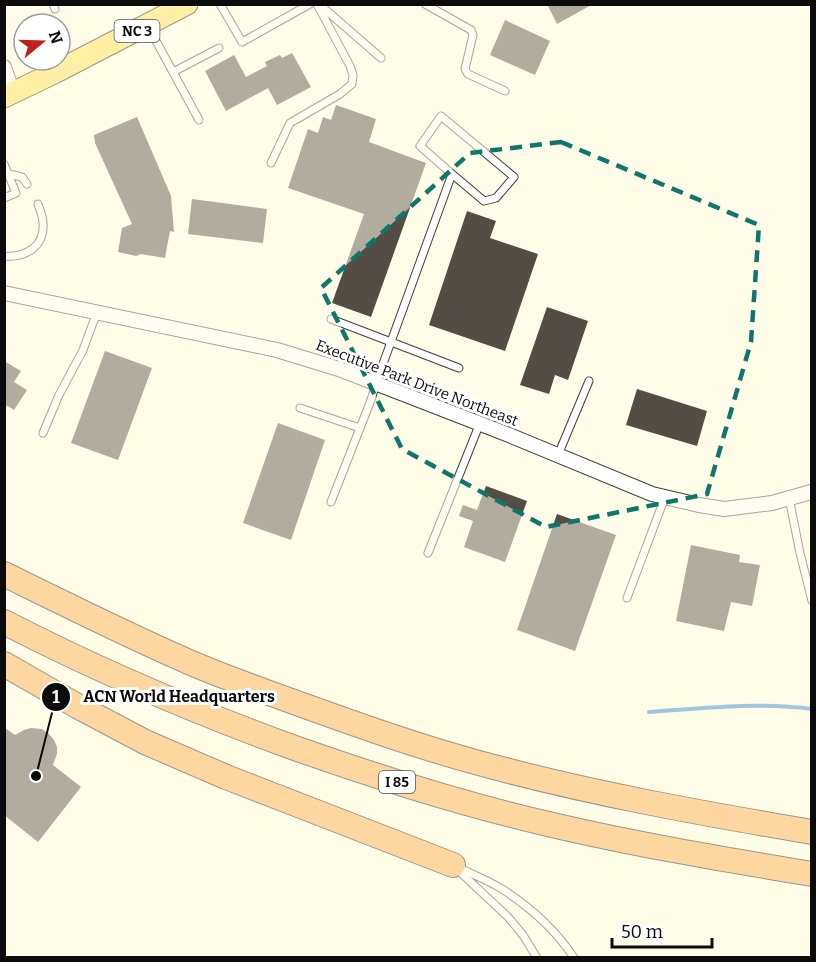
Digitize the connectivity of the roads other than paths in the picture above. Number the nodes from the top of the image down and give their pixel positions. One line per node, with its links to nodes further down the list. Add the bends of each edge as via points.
1 (187, 4): 6 (main road, NC 3)
2 (220, 4): 3 (lane, via 242,42)
3 (310, 4)
4 (318, 4): 8 (lane); 15 (lane, via 350,66 352,84 290,123)
5 (425, 4): 11 (lane, via 471,30 466,72)
6 (148, 26): 10 (lane); 12 (main road, NC 3)
7 (219, 48): 10 (lane)
8 (381, 58)
9 (4, 67): 12 (street)
10 (173, 72): 13 (lane)
11 (505, 91)
12 (9, 95)
13 (199, 120)
14 (4, 164): 16 (lane)
15 (272, 164)
16 (9, 174): 18 (lane, via 22,177); 19 (lane, via 16,193)
17 (452, 174): 17 (lane, via 420,146 441,116 514,177 496,198 484,201); 25 (lane)
18 (27, 184)
19 (4, 198)
20 (38, 204): 21 (lane, via 44,221 38,244 22,255)
21 (4, 256)
22 (4, 293): 23 (street, Executive Park Drive Northeast)
23 (97, 312): 28 (street, Executive Park Drive Northeast, via 277,350); 32 (lane)
24 (331, 319): 25 (lane)
25 (391, 341): 26 (lane); 28 (lane)
26 (459, 368)
27 (589, 381): 33 (lane)
28 (376, 383): 30 (street, Executive Park Drive Northeast); 31 (lane)
29 (300, 408): 31 (lane)
30 (480, 423): 33 (street, Executive Park Drive Northeast); 38 (lane)
31 (360, 428): 37 (lane)
32 (43, 433)
33 (558, 455): 35 (street, Executive Park Drive Northeast)
34 (811, 492): 36 (street, Executive Park Drive Northeast)
35 (665, 497): 36 (street, Executive Park Drive Northeast, via 724,509); 40 (lane)
36 (789, 498): 41 (lane)
37 (331, 502)
38 (428, 553)
39 (4, 574): 44 (highway, via 181,659 414,744 565,785)
40 (627, 598)
41 (812, 601)
42 (4, 622): 46 (highway, I 85, via 135,685 222,721 408,786 616,839)
43 (4, 664): 45 (highway, via 146,742 225,777)
44 (812, 832)
45 (453, 865): 47 (lane, via 508,917); 48 (lane, via 502,889 540,917)
46 (812, 874)
47 (537, 957)
48 (574, 957)

